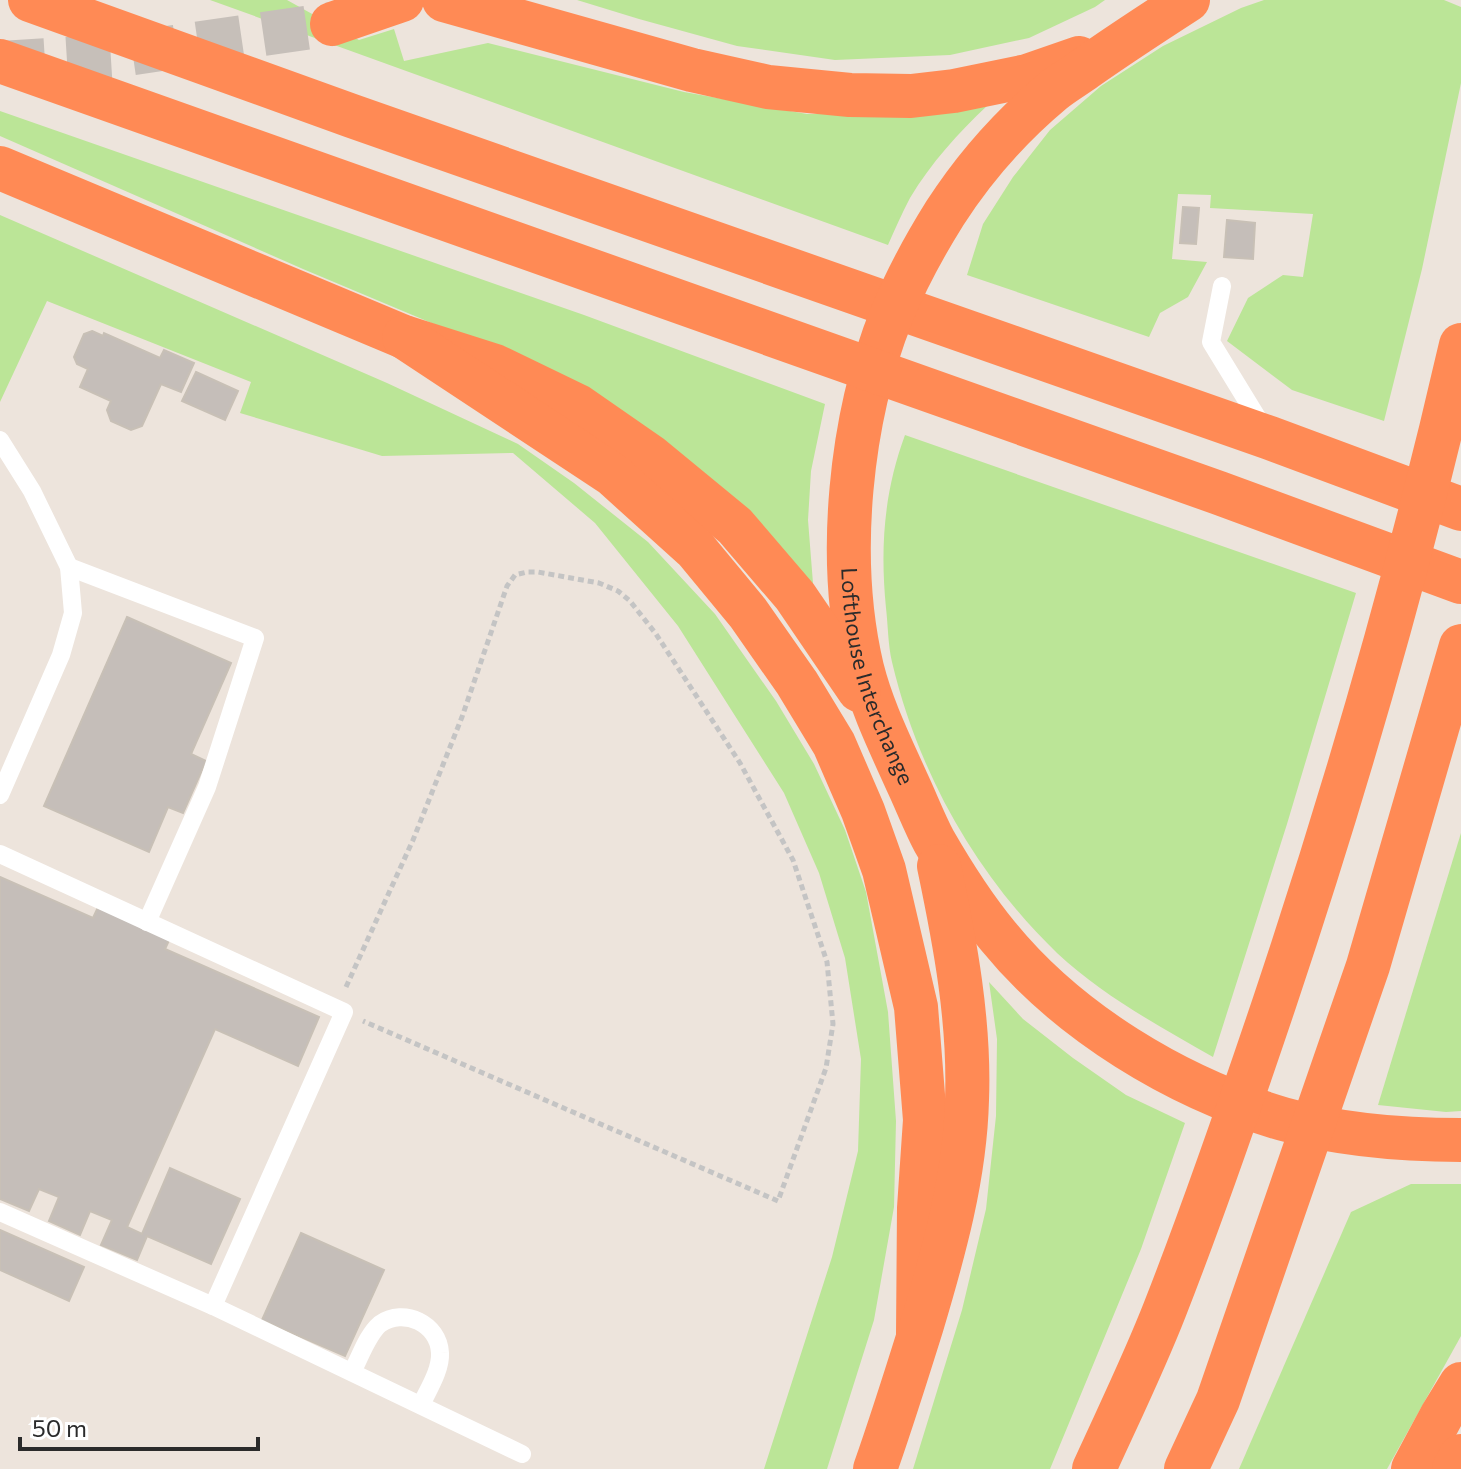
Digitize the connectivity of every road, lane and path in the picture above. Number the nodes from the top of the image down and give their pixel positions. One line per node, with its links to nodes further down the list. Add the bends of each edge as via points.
1 (30, 0): 12 (highway)
2 (402, 0): 5 (highway)
3 (444, 0): 6 (highway, via 692,70 768,87 850,95 954,91 1027,76)
4 (1188, 0): 6 (highway, Lofthouse Interchange)
5 (332, 24)
6 (1119, 45): 18 (highway, Lofthouse Interchange, via 1053,91 994,148 945,213 892,314 857,444 850,526 855,623)
7 (0, 61): 16 (highway)
8 (0, 168): 10 (highway)
9 (1222, 286): 12 (lane, via 1211,342)
10 (404, 337): 18 (highway, via 495,366 537,386 578,406 650,456 735,526 795,596); 27 (highway, via 613,475 696,550 748,613 834,744 884,870 916,1007 925,1120)
11 (1461, 345): 34 (highway, via 1382,657 1316,878 1164,1312)
12 (1270, 438): 14 (highway)
13 (0, 440): 15 (lane)
14 (1461, 509)
15 (69, 567): 19 (lane, via 73,613 61,655); 22 (lane, via 255,638 207,787)
16 (1461, 582)
17 (1461, 646): 35 (highway, via 1368,966 1218,1400)
18 (876, 715): 20 (highway, Lofthouse Interchange)
19 (0, 795)
20 (933, 840): 24 (highway, Lofthouse Interchange, via 980,913 1047,987 1115,1039 1181,1078 1229,1100 1327,1129); 27 (highway, via 963,1008 967,1100 946,1245)
21 (0, 854): 22 (lane)
22 (147, 922): 23 (lane)
23 (340, 1011): 23 (path, via 778,1201 826,1068 833,1024 827,962 793,860 740,763 656,634 618,591 538,572 515,575 507,586 462,717); 26 (lane)
24 (1461, 1140)
25 (0, 1212): 26 (lane)
26 (213, 1306): 28 (lane)
27 (918, 1335): 33 (highway)
28 (352, 1372): 30 (lane); 30 (lane, via 380,1324 414,1318 433,1332 440,1353)
29 (1461, 1384): 36 (highway)
30 (421, 1405): 31 (lane)
31 (522, 1454)
32 (1461, 1456): 37 (highway)
33 (875, 1469)
34 (1094, 1469)
35 (1186, 1469)
36 (1413, 1469)
37 (1454, 1469)

